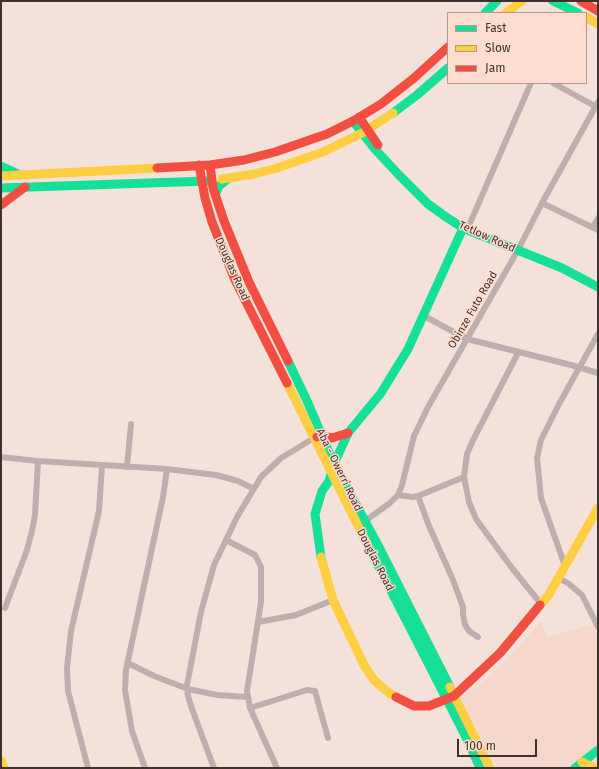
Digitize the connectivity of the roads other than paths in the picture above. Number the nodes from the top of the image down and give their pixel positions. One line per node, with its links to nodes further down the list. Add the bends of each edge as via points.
1 (497, 1): 7 (main road)
2 (522, 1): 8 (main road)
3 (553, 1): 5 (main road)
4 (581, 1): 6 (main road)
5 (564, 10)
6 (598, 11)
7 (486, 12)
8 (507, 12)
9 (587, 18): 10 (main road)
10 (598, 24)
11 (447, 49): 16 (main road, via 381,104)
12 (447, 69): 17 (main road, via 417,95)
13 (531, 84): 36 (street)
14 (555, 84): 15 (street)
15 (597, 105): 33 (street, Obinze Futo Road)
16 (356, 119): 17 (main road, Tetlow Road); 19 (main road, via 326,134 275,152)
17 (365, 131): 24 (main road, via 324,152 254,174); 36 (main road, Tetlow Road, via 390,165 428,204)
18 (199, 165): 19 (main road); 21 (main road); 26 (main road)
19 (210, 165): 25 (main road, Aba - Owerri Road)
20 (1, 166): 22 (main road)
21 (72, 173): 22 (main road); 28 (main road)
22 (20, 175): 23 (main road)
23 (1, 176)
24 (229, 178): 25 (main road); 31 (main road, via 219,186)
25 (212, 180): 26 (main road); 31 (main road, Aba - Owerri Road)
26 (202, 181): 27 (main road); 32 (main road)
27 (186, 182): 28 (main road); 32 (main road, via 200,189)
28 (73, 186): 29 (main road)
29 (25, 187): 30 (main road); 34 (main road)
30 (1, 188)
31 (215, 195): 48 (main road, Aba - Owerri Road, via 235,251 308,403)
32 (205, 198): 48 (main road, Douglas Road, via 235,280)
33 (542, 203): 37 (street); 38 (street, Obinze Futo Road)
34 (1, 205)
35 (598, 218): 37 (street)
36 (465, 229): 38 (main road, Tetlow Road); 40 (main road)
37 (596, 229)
38 (518, 250): 39 (main road, Tetlow Road, via 562,268); 42 (street, Obinze Futo Road)
39 (598, 287)
40 (424, 316): 42 (street); 47 (main road, via 381,393)
41 (598, 334): 44 (street)
42 (467, 339): 43 (street); 58 (street, Obinze Futo Road, via 414,436)
43 (518, 353): 44 (street); 56 (street, via 472,442 467,454)
44 (580, 368): 45 (street); 63 (street, via 541,440 537,458 541,498)
45 (598, 373)
46 (131, 424): 53 (street)
47 (348, 433): 48 (main road, via 332,438); 51 (main road)
48 (317, 437): 51 (main road, Aba - Owerri Road); 55 (main road, Douglas Road); 57 (street, via 281,458 261,477)
49 (1, 457): 50 (street)
50 (38, 461): 52 (street); 67 (street, via 32,531)
51 (334, 464): 55 (main road); 61 (main road, Aba - Owerri Road)
52 (102, 465): 53 (street); 81 (street, via 99,511 71,631 67,668 68,691)
53 (127, 467): 54 (street)
54 (167, 469): 57 (street, via 227,477); 71 (street)
55 (331, 474): 65 (main road, via 322,491 315,514 322,562); 74 (main road, Douglas Road)
56 (464, 477): 59 (street); 66 (street, via 468,502 476,520)
57 (254, 490): 62 (street)
58 (398, 495): 59 (street); 61 (street)
59 (418, 496): 70 (street, via 453,580 466,625 469,631)
60 (598, 508): 63 (main road)
61 (364, 521): 74 (main road, Aba - Owerri Road)
62 (226, 540): 68 (street, via 254,555 261,567); 72 (street, via 214,565 201,612)
63 (565, 566): 64 (main road)
64 (559, 578): 66 (main road); 69 (street, via 582,594)
65 (333, 600): 68 (street, via 296,615); 74 (main road, via 364,665 374,680 389,693 414,706 430,706)
66 (541, 604): 74 (main road, via 500,653)
67 (5, 608)
68 (258, 622): 73 (street)
69 (598, 627)
70 (478, 637)
71 (128, 663): 72 (street); 82 (street, via 125,690 132,731)
72 (188, 689): 73 (street, via 217,695); 83 (street, via 192,709)
73 (247, 697): 75 (street)
74 (450, 697): 85 (main road, Douglas Road); 86 (main road, Aba - Owerri Road)
75 (250, 708): 76 (street, via 307,690 315,691); 84 (street)
76 (328, 738)
77 (598, 750): 79 (main road)
78 (1, 760): 80 (main road)
79 (579, 765): 87 (main road)
80 (4, 768)
81 (88, 768)
82 (145, 768)
83 (214, 768)
84 (277, 768)
85 (480, 768)
86 (490, 768)
87 (594, 768)

